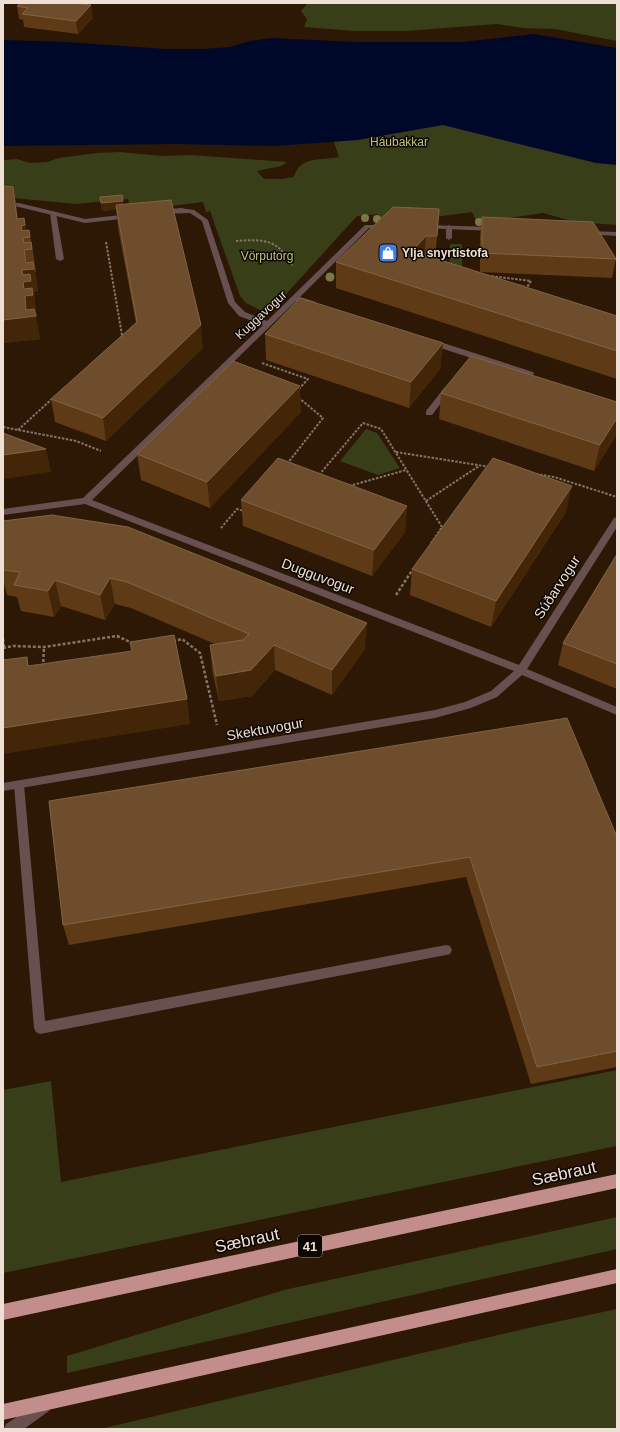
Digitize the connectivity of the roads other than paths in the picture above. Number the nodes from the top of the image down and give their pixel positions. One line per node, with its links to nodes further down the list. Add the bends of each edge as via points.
1 (3, 204): 2 (street)
2 (53, 213): 3 (street, via 85,221); 12 (street)
3 (141, 214)
4 (149, 214): 15 (street, via 192,211 205,220 232,303 242,314)
5 (389, 227): 13 (street, via 367,226)
6 (419, 227): 7 (street)
7 (449, 227): 8 (street); 11 (street)
8 (498, 229)
9 (577, 232): 10 (street)
10 (617, 234)
11 (450, 238)
12 (60, 259)
13 (295, 298): 14 (street, Kuggavogur); 15 (street, Kuggavogur)
14 (318, 305)
15 (268, 324): 20 (street, Kuggavogur)
16 (422, 339): 17 (street, via 473,359)
17 (535, 376)
18 (452, 385): 19 (street)
19 (429, 413)
20 (86, 501): 21 (street, Dugguvogur); 23 (street, Dugguvogur)
21 (3, 512)
22 (617, 520): 23 (street, Súðarvogur)
23 (521, 670): 24 (street, Dugguvogur); 25 (street, Skektuvogur, via 494,694 435,714)
24 (617, 711)
25 (19, 785): 26 (street, Skektuvogur); 27 (street, via 40,1028)
26 (3, 788)
27 (446, 950)
28 (617, 1181): 30 (highway, Sæbraut / 41)
29 (617, 1276): 31 (highway)
30 (3, 1312)
31 (51, 1402): 32 (highway); 33 (street)
32 (3, 1412)
33 (11, 1429)

